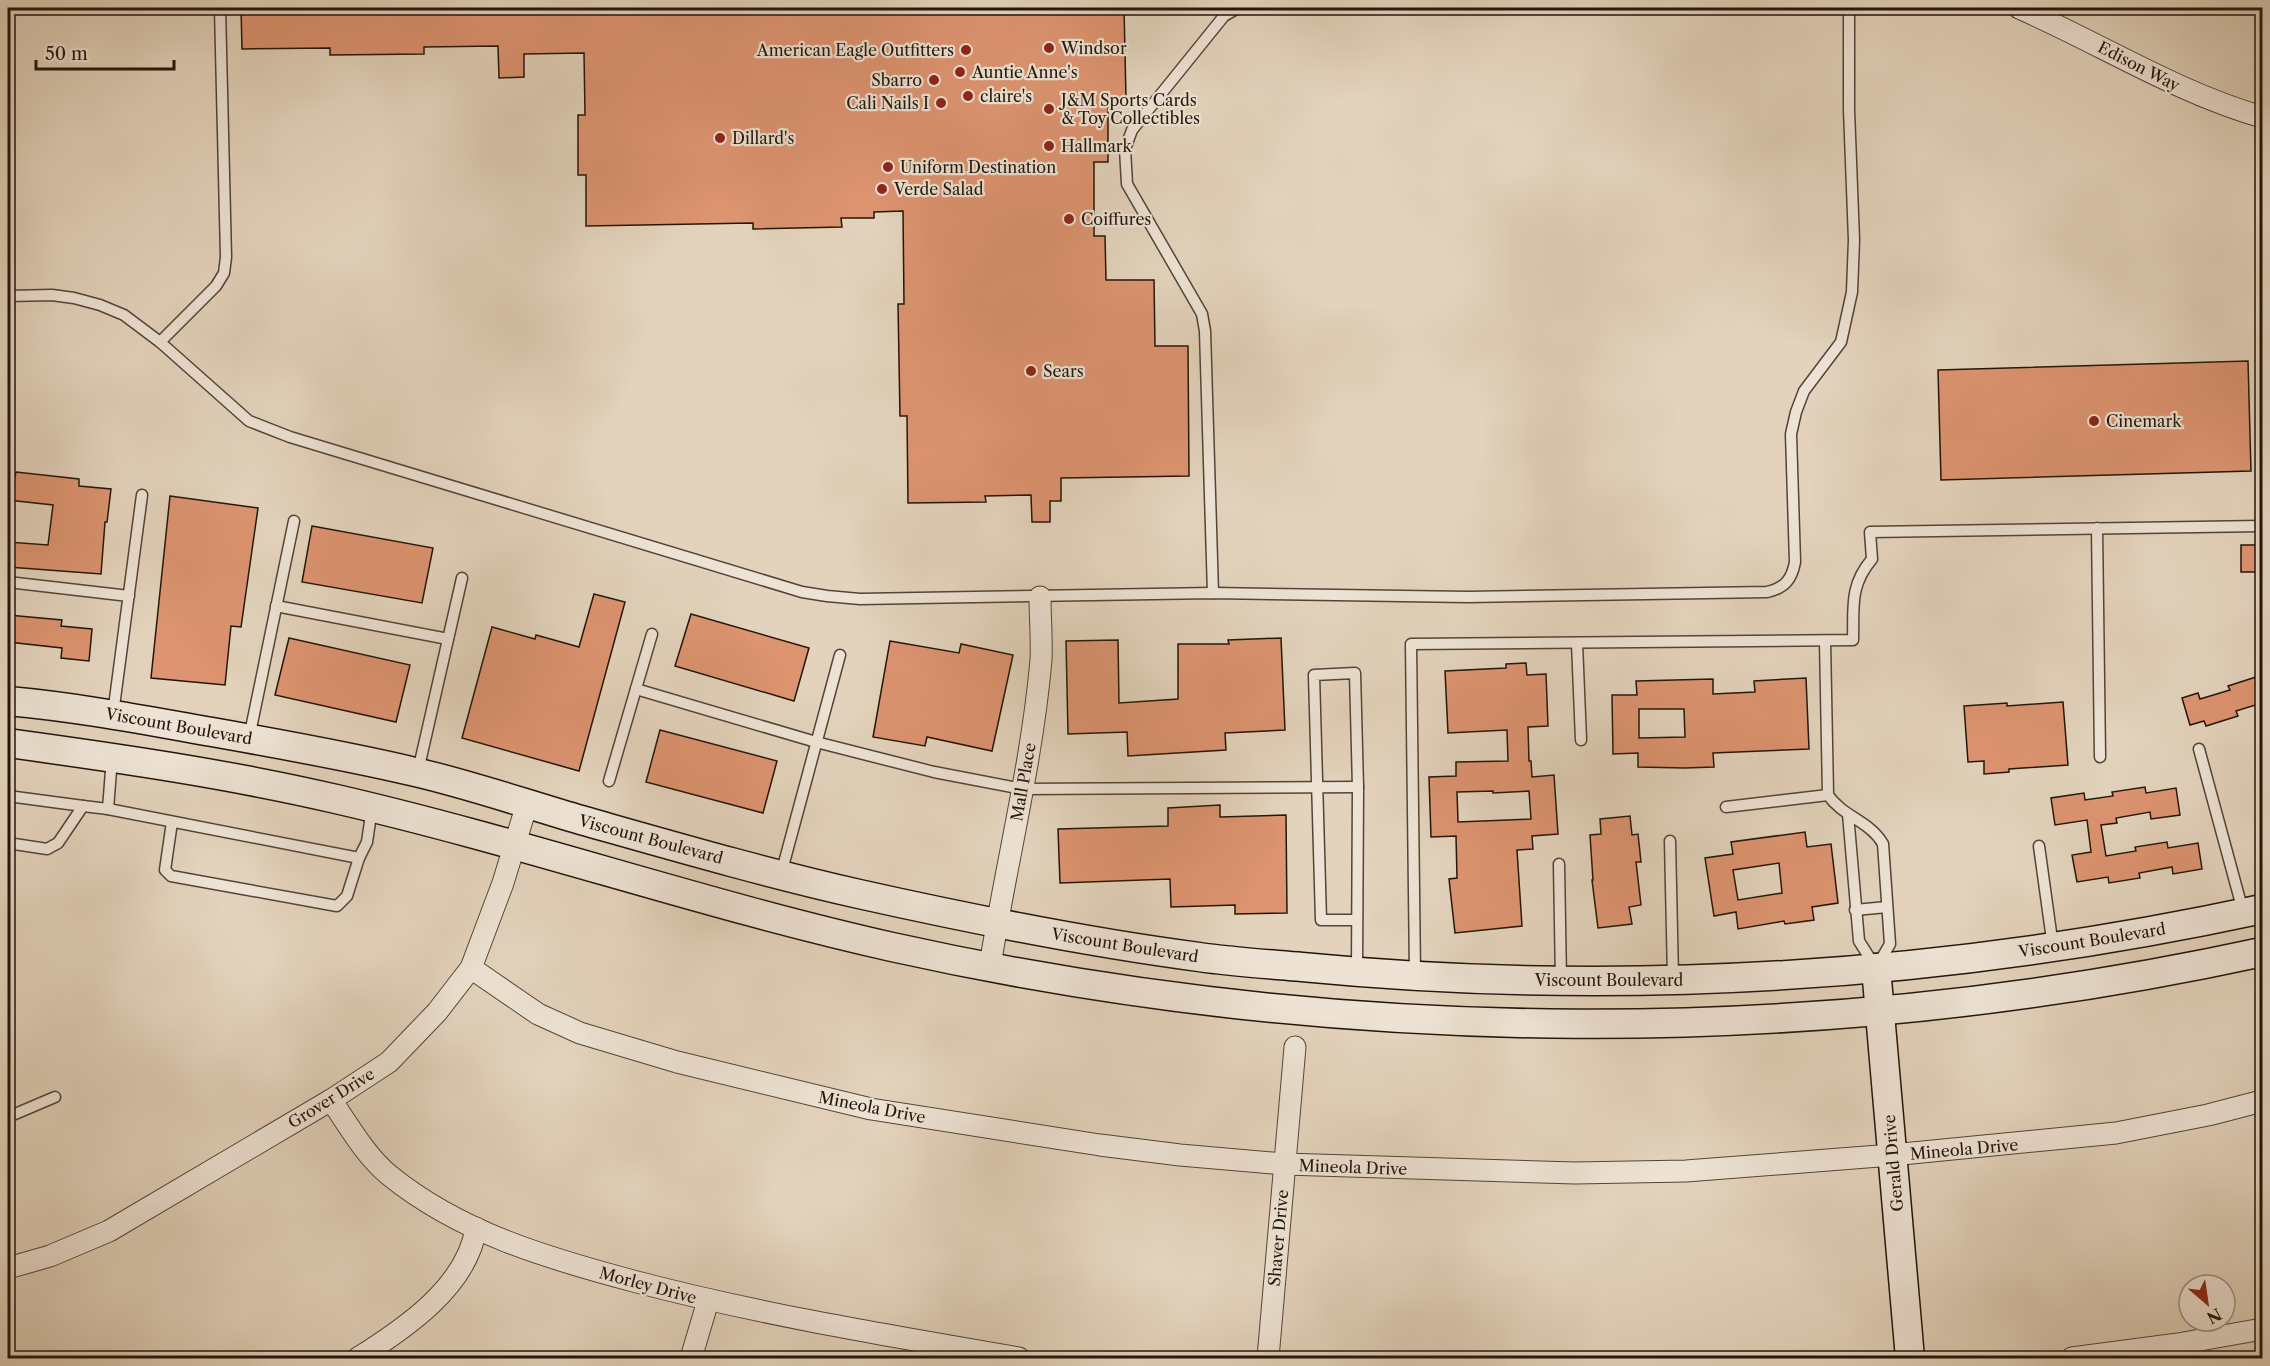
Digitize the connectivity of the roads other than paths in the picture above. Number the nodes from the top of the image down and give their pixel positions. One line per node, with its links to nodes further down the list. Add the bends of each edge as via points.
1 (220, 8): 7 (lane, via 224,273)
2 (1238, 8): 14 (lane, via 1224,16 1132,130 1125,149 1127,184 1202,314)
3 (1849, 8): 14 (lane, via 1852,292 1841,342 1804,391 1791,434 1795,562 1788,582 1780,589 1755,592 1468,597)
4 (2019, 8): 5 (street, Edison Way, via 2156,76)
5 (2262, 117)
6 (8, 296): 7 (lane, via 52,295 100,305 124,315)
7 (160, 342): 16 (lane, via 249,421 290,437 802,591 860,599)
8 (142, 495): 15 (lane)
9 (294, 521): 17 (lane)
10 (2262, 526): 11 (lane)
11 (2097, 528): 20 (lane, via 1870,532 1872,559 1855,588 1853,640); 31 (lane)
12 (462, 578): 19 (lane)
13 (8, 582): 15 (lane)
14 (1214, 593): 16 (lane)
15 (129, 596): 25 (lane)
16 (1040, 597): 37 (street, Mall Place, via 1041,658)
17 (276, 606): 19 (lane); 26 (lane)
18 (652, 634): 23 (lane)
19 (448, 639): 33 (lane)
20 (1825, 641): 21 (lane); 38 (lane)
21 (1577, 643): 27 (lane); 65 (lane, via 1411,644)
22 (840, 655): 28 (lane)
23 (636, 689): 28 (lane); 34 (lane)
24 (8, 701): 25 (main road, Viscount Boulevard)
25 (113, 714): 26 (main road, Viscount Boulevard)
26 (249, 738): 33 (main road, Viscount Boulevard)
27 (1581, 740)
28 (816, 742): 37 (lane, via 934,772); 53 (lane)
29 (8, 743): 32 (main road)
30 (2199, 749): 56 (lane)
31 (2100, 757)
32 (112, 758): 43 (main road); 44 (lane)
33 (418, 773): 40 (main road, Viscount Boulevard)
34 (609, 781)
35 (1358, 786): 36 (lane); 36 (lane, via 1355,674 1314,675); 57 (lane)
36 (1318, 787): 37 (lane); 57 (lane, via 1321,920)
37 (1023, 789): 58 (street, Mall Place)
38 (1828, 795): 42 (lane); 45 (lane)
39 (8, 796): 41 (lane)
40 (527, 804): 49 (street, Grover Drive); 53 (main road, Viscount Boulevard)
41 (83, 806): 44 (lane); 48 (lane, via 58,843 47,849)
42 (1726, 807)
43 (372, 808): 49 (main road); 51 (lane, via 367,842)
44 (108, 809): 46 (lane)
45 (1848, 814): 54 (lane, via 1876,832 1883,844); 55 (lane)
46 (172, 822): 51 (lane); 51 (lane, via 165,870 171,876 337,906 347,896)
47 (1670, 841): 66 (lane)
48 (8, 843)
49 (514, 844): 61 (main road, via 801,925); 62 (street, Grover Drive)
50 (2039, 846): 59 (lane)
51 (359, 858)
52 (1559, 864): 67 (lane)
53 (781, 874): 58 (main road, Viscount Boulevard)
54 (1887, 907): 55 (lane); 63 (lane, via 1890,944)
55 (1855, 909): 63 (lane, via 1859,941)
56 (2253, 911): 59 (main road, Viscount Boulevard)
57 (1356, 920): 64 (lane)
58 (997, 922): 61 (street, Mall Place); 64 (main road, Viscount Boulevard, via 1065,937 1202,958)
59 (2053, 947): 63 (main road, Viscount Boulevard)
60 (2262, 952): 68 (main road, via 2032,993)
61 (990, 966): 69 (main road, via 1204,1001)
62 (471, 968): 72 (street, Grover Drive, via 404,1048); 76 (street, Mineola Drive, via 538,1014 580,1033 677,1062 871,1110 1100,1145)
63 (1876, 968): 66 (main road, Viscount Boulevard); 68 (main road, Gerald Drive)
64 (1357, 972): 65 (main road, Viscount Boulevard); 69 (main road)
65 (1415, 977): 67 (main road, Viscount Boulevard)
66 (1673, 980): 67 (main road, Viscount Boulevard)
67 (1561, 981)
68 (1879, 1011): 69 (main road, via 1616,1024 1494,1023); 75 (main road, Gerald Drive)
69 (1353, 1015)
70 (1295, 1047): 76 (street, Shaver Drive)
71 (55, 1097): 74 (lane)
72 (331, 1100): 77 (street, Morley Drive, via 369,1156 388,1174 459,1222); 78 (street, Grover Drive, via 109,1231 50,1256)
73 (2262, 1101): 75 (street, Mineola Drive, via 2116,1133)
74 (8, 1117)
75 (1892, 1155): 76 (street, Mineola Drive, via 1686,1172 1575,1173); 85 (main road, Gerald Drive)
76 (1284, 1164): 84 (street, Shaver Drive)
77 (476, 1228): 79 (street, Morley Drive, via 531,1251); 81 (street, via 466,1257 431,1305)
78 (8, 1268)
79 (708, 1300): 82 (street); 83 (street, Morley Drive)
80 (2262, 1329): 86 (street)
81 (358, 1359)
82 (691, 1359)
83 (1019, 1359)
84 (1268, 1359)
85 (1910, 1359)
86 (2072, 1359)

